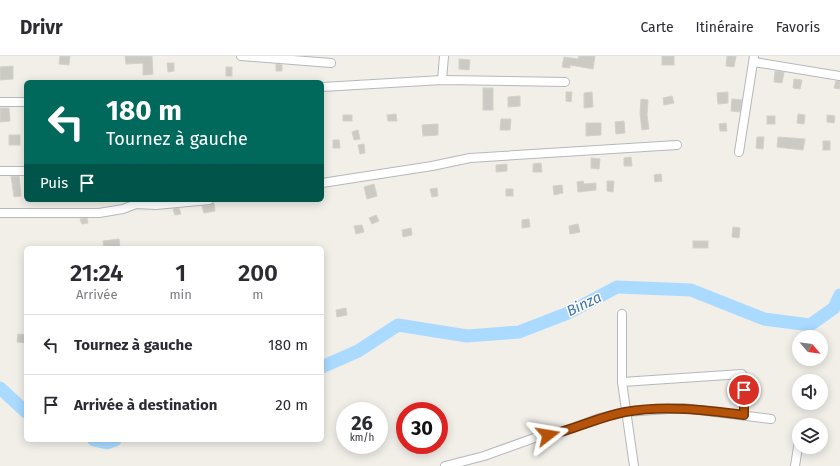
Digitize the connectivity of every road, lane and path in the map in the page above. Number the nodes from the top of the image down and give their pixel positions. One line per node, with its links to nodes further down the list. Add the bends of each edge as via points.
1 (241, 56): 4 (street)
2 (444, 56): 6 (street)
3 (754, 59): 5 (street); 12 (street)
4 (331, 63)
5 (840, 76)
6 (442, 80): 7 (street); 8 (street)
7 (566, 82)
8 (324, 87)
9 (0, 102): 10 (street)
10 (24, 102)
11 (677, 145): 15 (street, via 470,158)
12 (739, 152)
13 (0, 171): 14 (street)
14 (24, 171)
15 (324, 183)
16 (188, 202): 17 (street, via 136,204 99,213)
17 (0, 213)
18 (622, 314): 19 (street)
19 (622, 382): 20 (street); 21 (street, via 742,374)
20 (625, 412): 21 (street, via 683,408); 24 (street); 25 (street)
21 (744, 415): 22 (street)
22 (771, 419)
23 (797, 454): 26 (street)
24 (444, 466)
25 (634, 466)
26 (795, 466)

